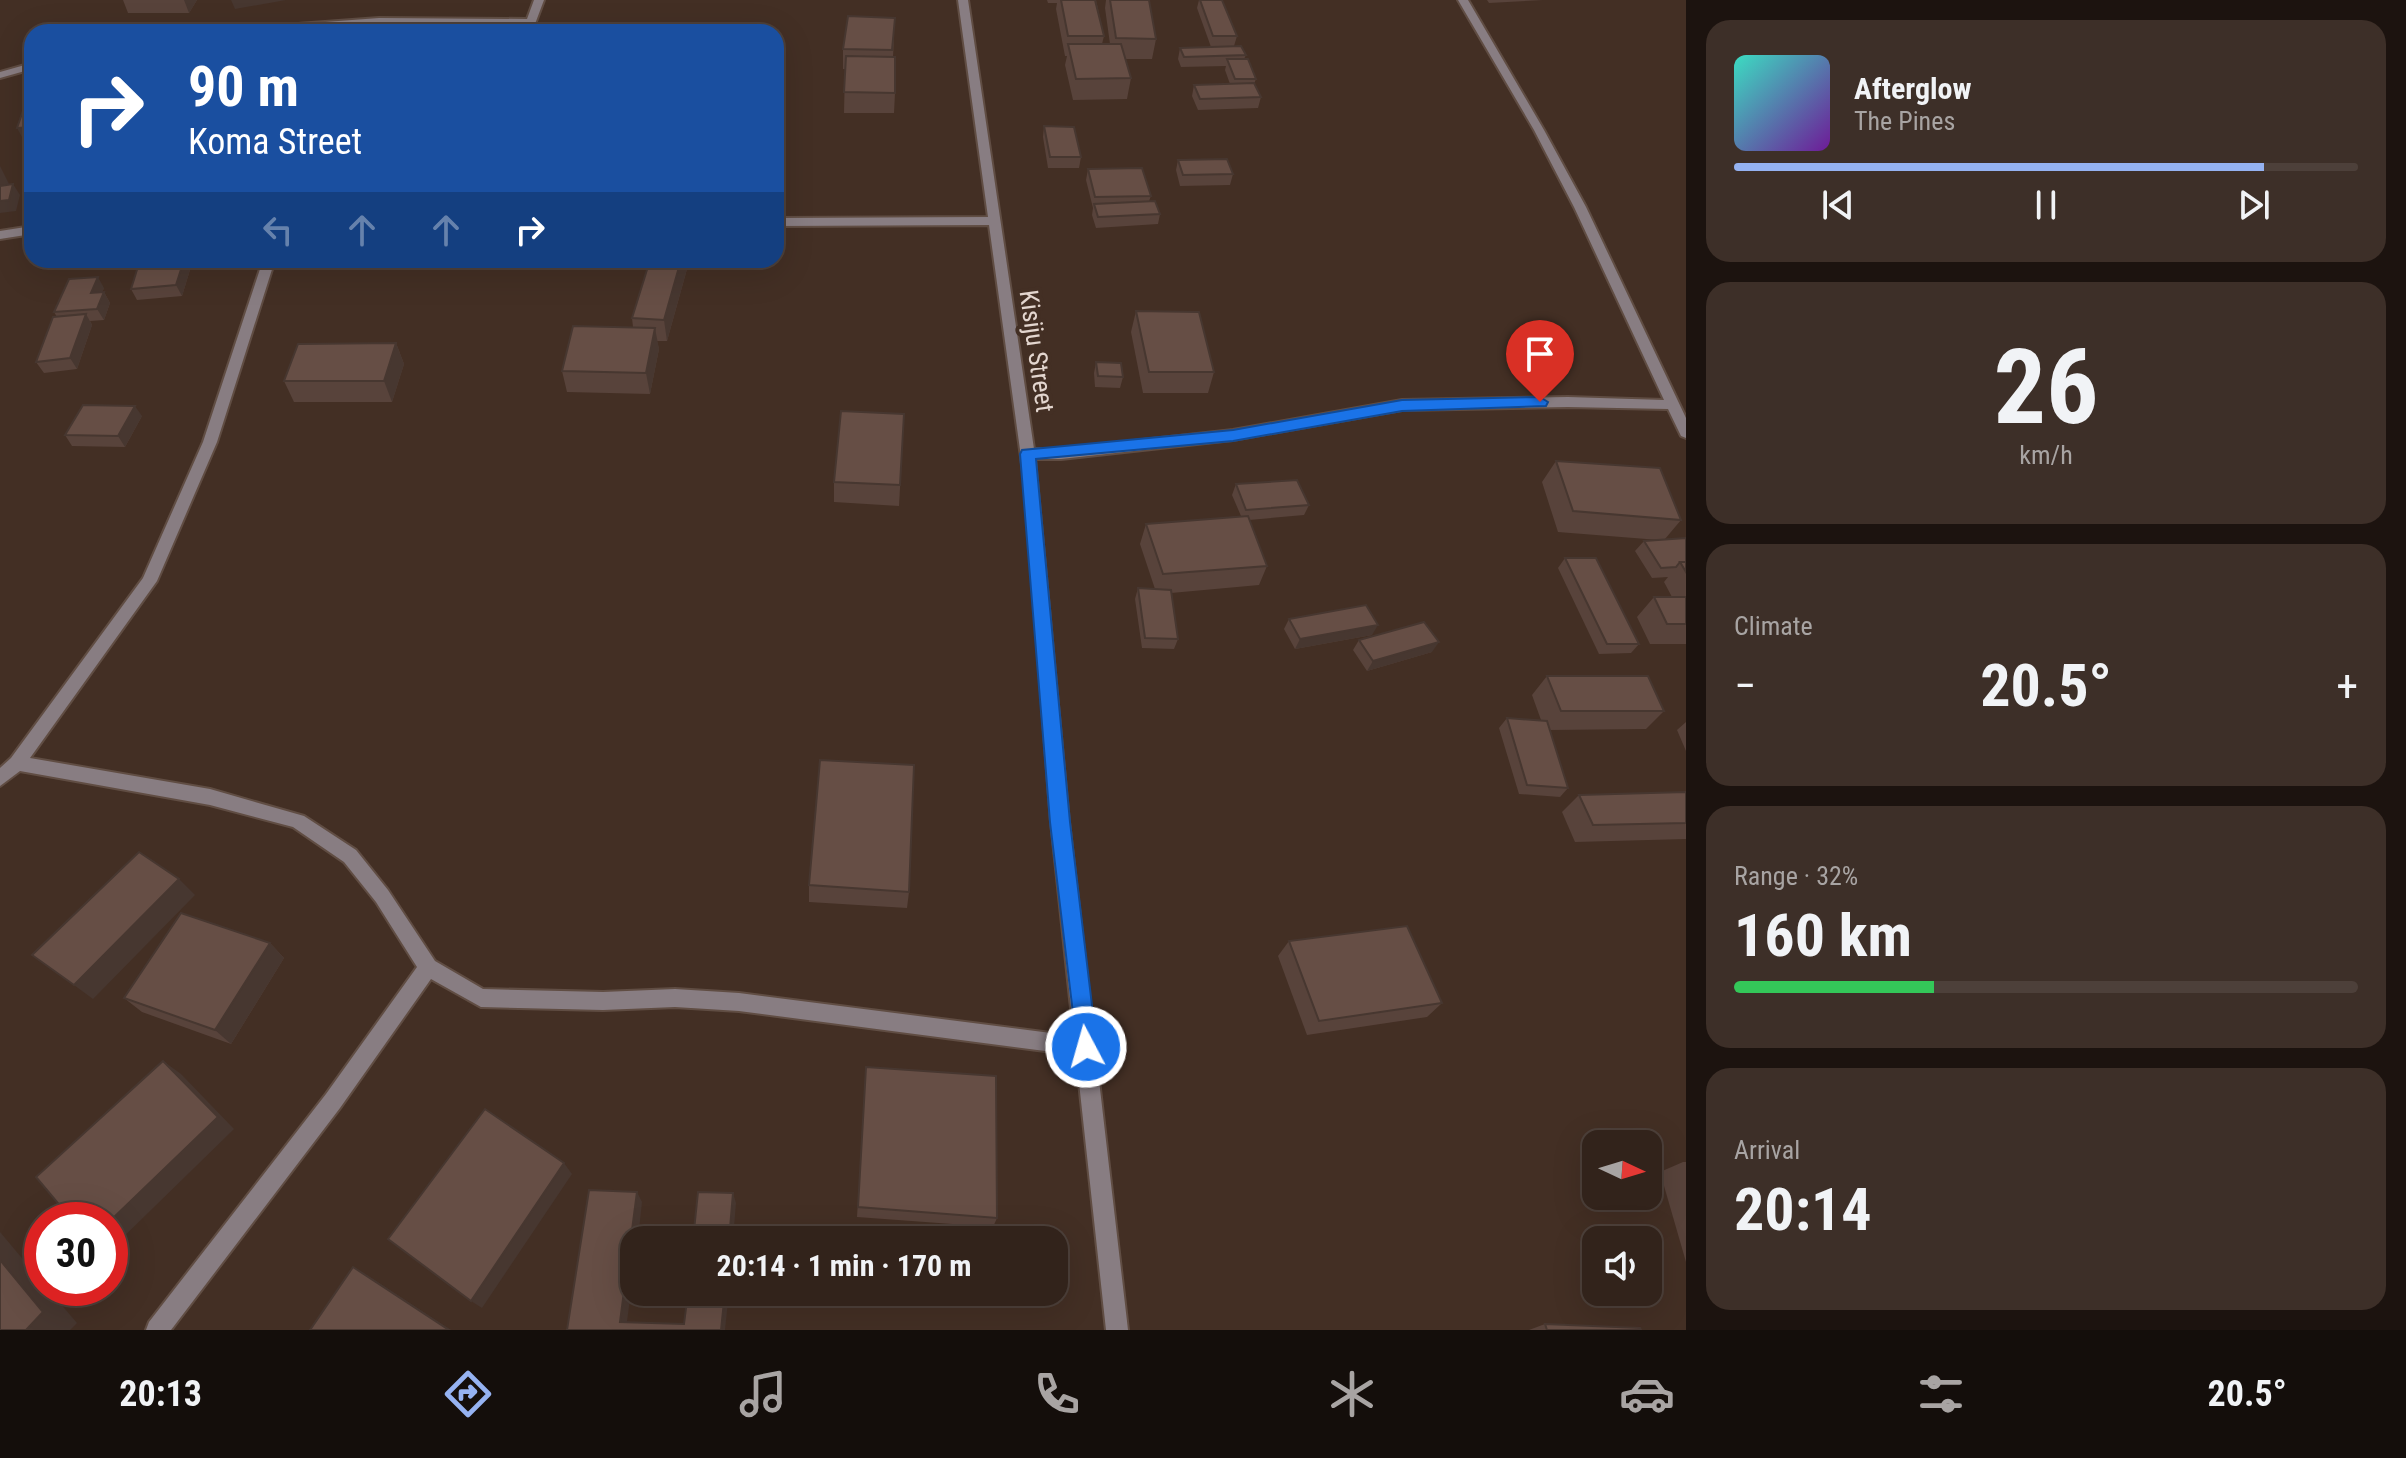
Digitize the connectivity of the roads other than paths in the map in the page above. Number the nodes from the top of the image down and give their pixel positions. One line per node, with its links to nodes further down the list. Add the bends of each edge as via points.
1 (539, 0): 6 (street)
2 (963, 0): 9 (street, Kisiju Street)
3 (1463, 0): 14 (street, via 1580,207)
4 (339, 24): 5 (street)
5 (454, 24)
6 (530, 24)
7 (24, 68): 8 (street)
8 (0, 75)
9 (994, 221): 10 (street); 16 (street, Kisiju Street)
10 (784, 222)
11 (24, 231): 12 (street)
12 (0, 235)
13 (266, 268): 17 (street, via 210,442 149,581)
14 (1673, 405): 15 (street); 16 (street, via 1402,405 1233,435)
15 (1686, 433)
16 (1028, 454): 20 (street, Kisiju Street)
17 (17, 763): 18 (street); 19 (street, via 210,797 298,821 350,856)
18 (0, 779)
19 (428, 967): 20 (street, via 481,998 739,1002); 21 (street, via 333,1101)
20 (1086, 1047): 22 (street, Kisiju Street)
21 (157, 1330)
22 (1117, 1330)

